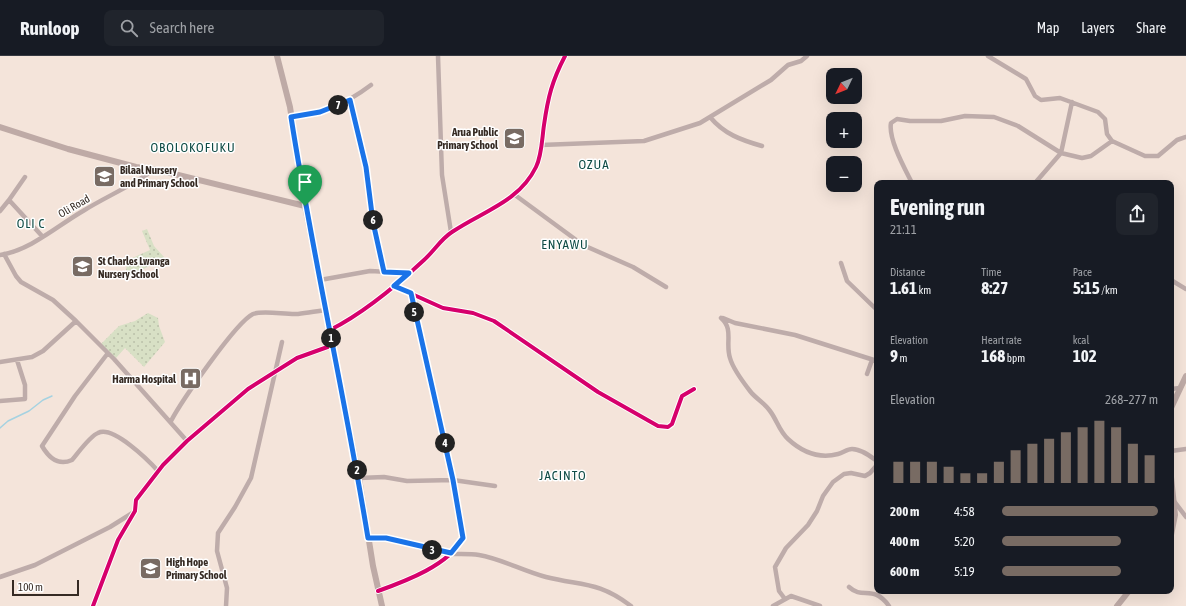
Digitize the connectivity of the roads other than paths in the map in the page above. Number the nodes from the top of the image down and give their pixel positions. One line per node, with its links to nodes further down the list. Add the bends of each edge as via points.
1 (277, 56): 9 (main road)
2 (438, 56): 25 (street, via 442,175)
3 (565, 56): 14 (street, via 554,78)
4 (807, 56): 10 (street, via 788,65 771,80)
5 (988, 56): 8 (street, via 1026,79 1035,96 1041,100 1060,98)
6 (371, 85): 7 (street)
7 (350, 100): 9 (street, via 320,112); 29 (street, via 366,167 373,222)
8 (1072, 102): 13 (street, via 1103,116 1107,134); 16 (street)
9 (291, 117): 23 (main road)
10 (710, 117): 14 (street, via 688,128 644,141); 15 (street, via 723,131)
11 (0, 127): 17 (main road, via 78,152 136,167)
12 (1186, 137): 13 (street, via 1177,140 1154,157 1145,156)
13 (1112, 140): 16 (street, via 1092,156 1082,158)
14 (541, 145): 21 (street, via 537,164 528,181)
15 (762, 146)
16 (1061, 153): 19 (street, via 1018,126 994,117 965,116 941,121 910,122 897,119 891,123 892,134 897,152); 20 (street)
17 (155, 169): 23 (main road); 26 (street, Oli Road, via 137,182 85,209)
18 (25, 177): 22 (street)
19 (911, 180)
20 (1038, 180)
21 (515, 195): 25 (street); 34 (street, via 583,245 633,267)
22 (9, 200): 24 (street); 26 (street)
23 (305, 206): 31 (main road)
24 (0, 211)
25 (451, 232): 30 (street)
26 (42, 236): 27 (street, Oli Road, via 22,250)
27 (1, 254): 39 (street, via 21,282 53,300)
28 (841, 263): 37 (street, via 847,281)
29 (384, 272): 30 (street); 31 (street, via 353,273)
30 (409, 273): 33 (street)
31 (320, 280): 38 (main road)
32 (1174, 282): 35 (street)
33 (394, 286): 36 (street); 40 (street, via 347,322)
34 (666, 287)
35 (1186, 289)
36 (411, 293): 51 (street, via 443,308 473,313 494,321 598,392 658,426 668,427 672,424 682,396); 63 (street)
37 (874, 307)
38 (326, 310): 40 (main road); 55 (street, via 298,314 251,315 201,374)
39 (76, 321): 43 (street); 44 (street, via 43,351 32,357)
40 (330, 330): 42 (main road)
41 (282, 342): 47 (street)
42 (333, 345): 47 (street, via 297,358); 62 (main road)
43 (108, 353): 55 (street); 61 (street, via 75,396 42,446 47,456 66,462 72,460 97,433 104,432 127,443)
44 (17, 360): 46 (street); 53 (street, via 24,381 25,399)
45 (874, 361): 48 (street); 59 (street, via 810,339 722,318 729,329 727,349 732,363 750,391 772,412 777,425 789,440 814,455 831,455 852,449)
46 (0, 362)
47 (277, 369): 56 (street, via 248,389); 78 (street, via 251,478 218,533 217,551 227,588)
48 (868, 374)
49 (1186, 376): 50 (main road)
50 (1180, 388): 52 (street); 54 (main road)
51 (694, 389)
52 (1174, 389)
53 (0, 401)
54 (1174, 401)
55 (171, 421): 56 (street)
56 (188, 440): 61 (street)
57 (1186, 449): 58 (street)
58 (1174, 451)
59 (874, 458)
60 (874, 468): 77 (street, via 865,476 844,474 833,482 808,525 786,548 775,567 779,591)
61 (158, 471): 66 (street, via 136,500)
62 (359, 478): 63 (street); 69 (main road)
63 (453, 480): 64 (street); 70 (street, via 463,538)
64 (495, 486)
65 (1174, 502): 67 (street); 68 (main road)
66 (135, 511): 71 (street, via 110,527 35,565); 79 (street, via 118,540)
67 (1186, 517)
68 (1174, 521)
69 (368, 538): 70 (street, via 386,538); 73 (main road)
70 (451, 553): 73 (street, via 408,581); 81 (street, via 479,555 528,572 590,584 606,589)
71 (0, 577)
72 (849, 587): 74 (street, via 861,593)
73 (378, 591): 80 (main road)
74 (874, 593)
75 (877, 594): 84 (street)
76 (1127, 594): 85 (main road)
77 (785, 599): 82 (street); 83 (street, via 795,596)
78 (226, 604)
79 (93, 606)
80 (382, 606)
81 (631, 606)
82 (773, 606)
83 (820, 606)
84 (889, 606)
85 (1117, 606)

